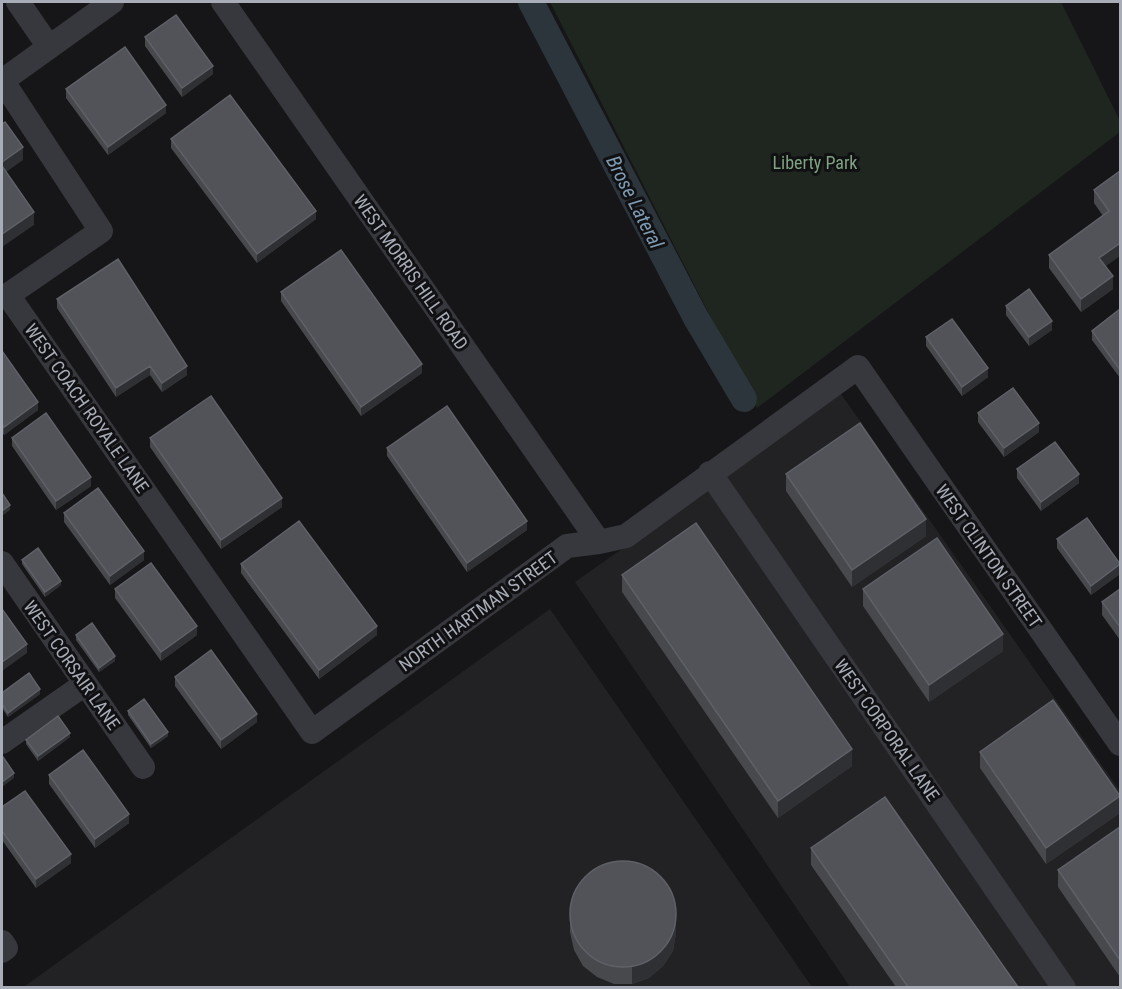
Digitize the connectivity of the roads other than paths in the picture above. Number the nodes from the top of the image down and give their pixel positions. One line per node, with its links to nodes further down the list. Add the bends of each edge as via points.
1 (18, 2): 4 (street)
2 (112, 2): 4 (street)
3 (223, 2): 8 (street, WEST MORRIS HILL ROAD)
4 (49, 47): 5 (street)
5 (2, 81): 11 (street, WEST COACH ROYALE LANE, via 101,231 8,295)
6 (858, 367): 7 (street, NORTH HARTMAN STREET); 13 (street, WEST CLINTON STREET)
7 (710, 473): 8 (street, NORTH HARTMAN STREET, via 626,536); 15 (street, WEST CORPORAL LANE)
8 (599, 542): 11 (street, NORTH HARTMAN STREET, via 567,546)
9 (2, 563): 10 (street, WEST CORSAIR LANE)
10 (85, 684): 12 (street); 14 (street, WEST CORSAIR LANE)
11 (312, 732)
12 (2, 742)
13 (1120, 744)
14 (143, 767)
15 (1064, 987)

